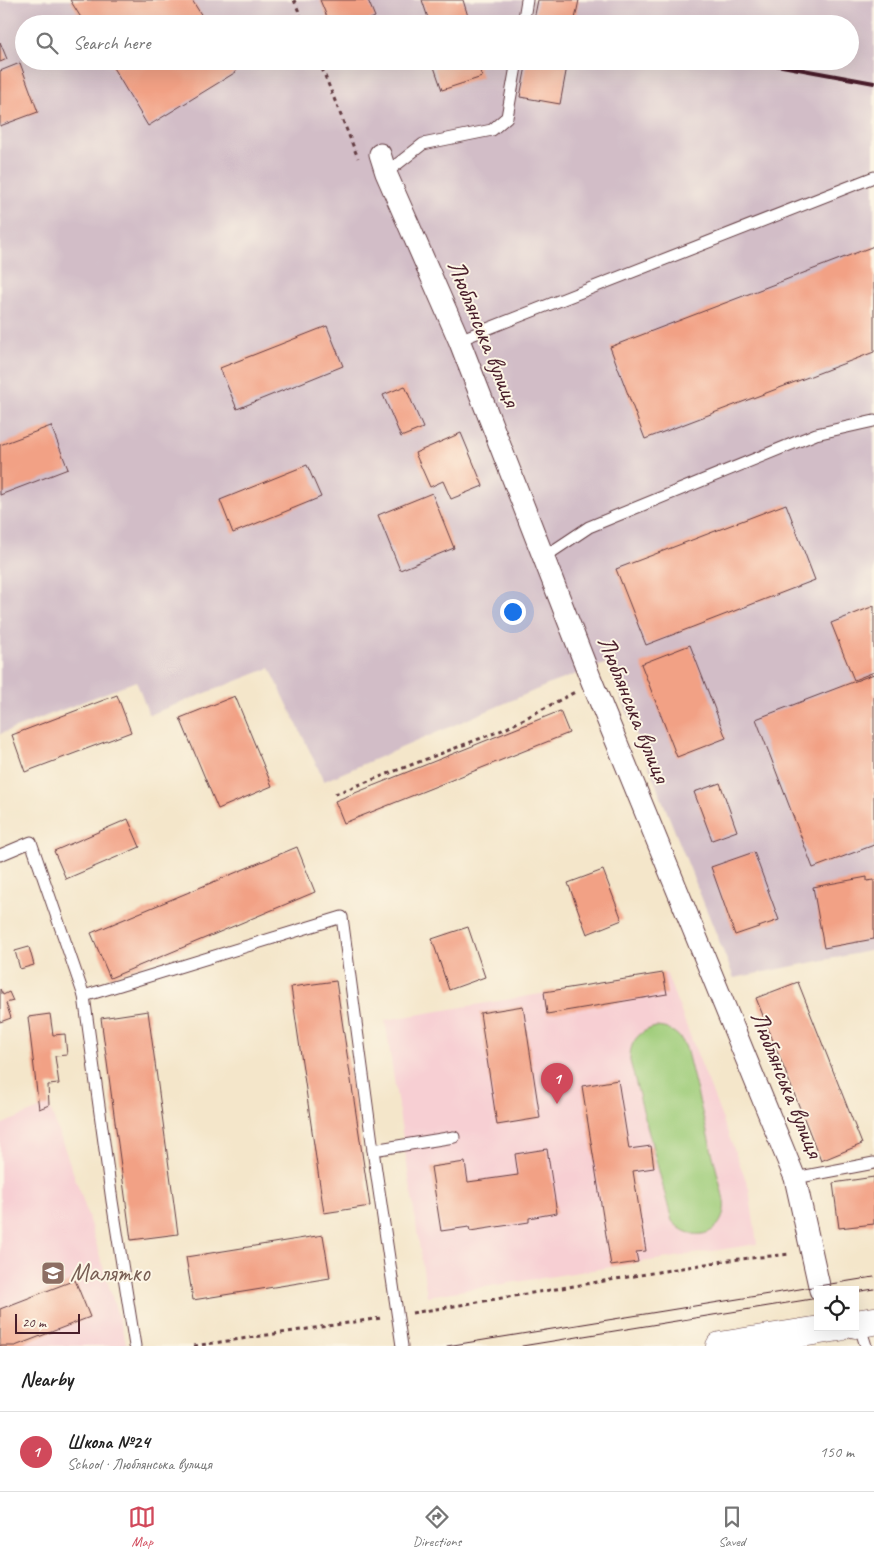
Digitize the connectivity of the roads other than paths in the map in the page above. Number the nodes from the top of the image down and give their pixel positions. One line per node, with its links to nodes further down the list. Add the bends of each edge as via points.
1 (527, 0): 2 (lane)
2 (524, 15)
3 (515, 70): 4 (lane, via 507,117 492,130 423,144)
4 (383, 164): 6 (street, Люблянська вулиця)
5 (874, 177): 6 (lane)
6 (459, 340): 8 (street, Люблянська вулиця)
7 (874, 422): 8 (lane, via 816,434 589,527)
8 (544, 557): 14 (street, Люблянська вулиця)
9 (0, 855): 10 (lane, via 31,842)
10 (84, 996): 12 (lane, via 342,917); 17 (lane)
11 (454, 1137): 12 (lane)
12 (373, 1150): 18 (lane)
13 (874, 1164): 14 (lane)
14 (795, 1178): 15 (street, Люблянська вулиця)
15 (819, 1286)
16 (828, 1331): 19 (main road)
17 (135, 1346)
18 (402, 1346)
19 (720, 1346)

